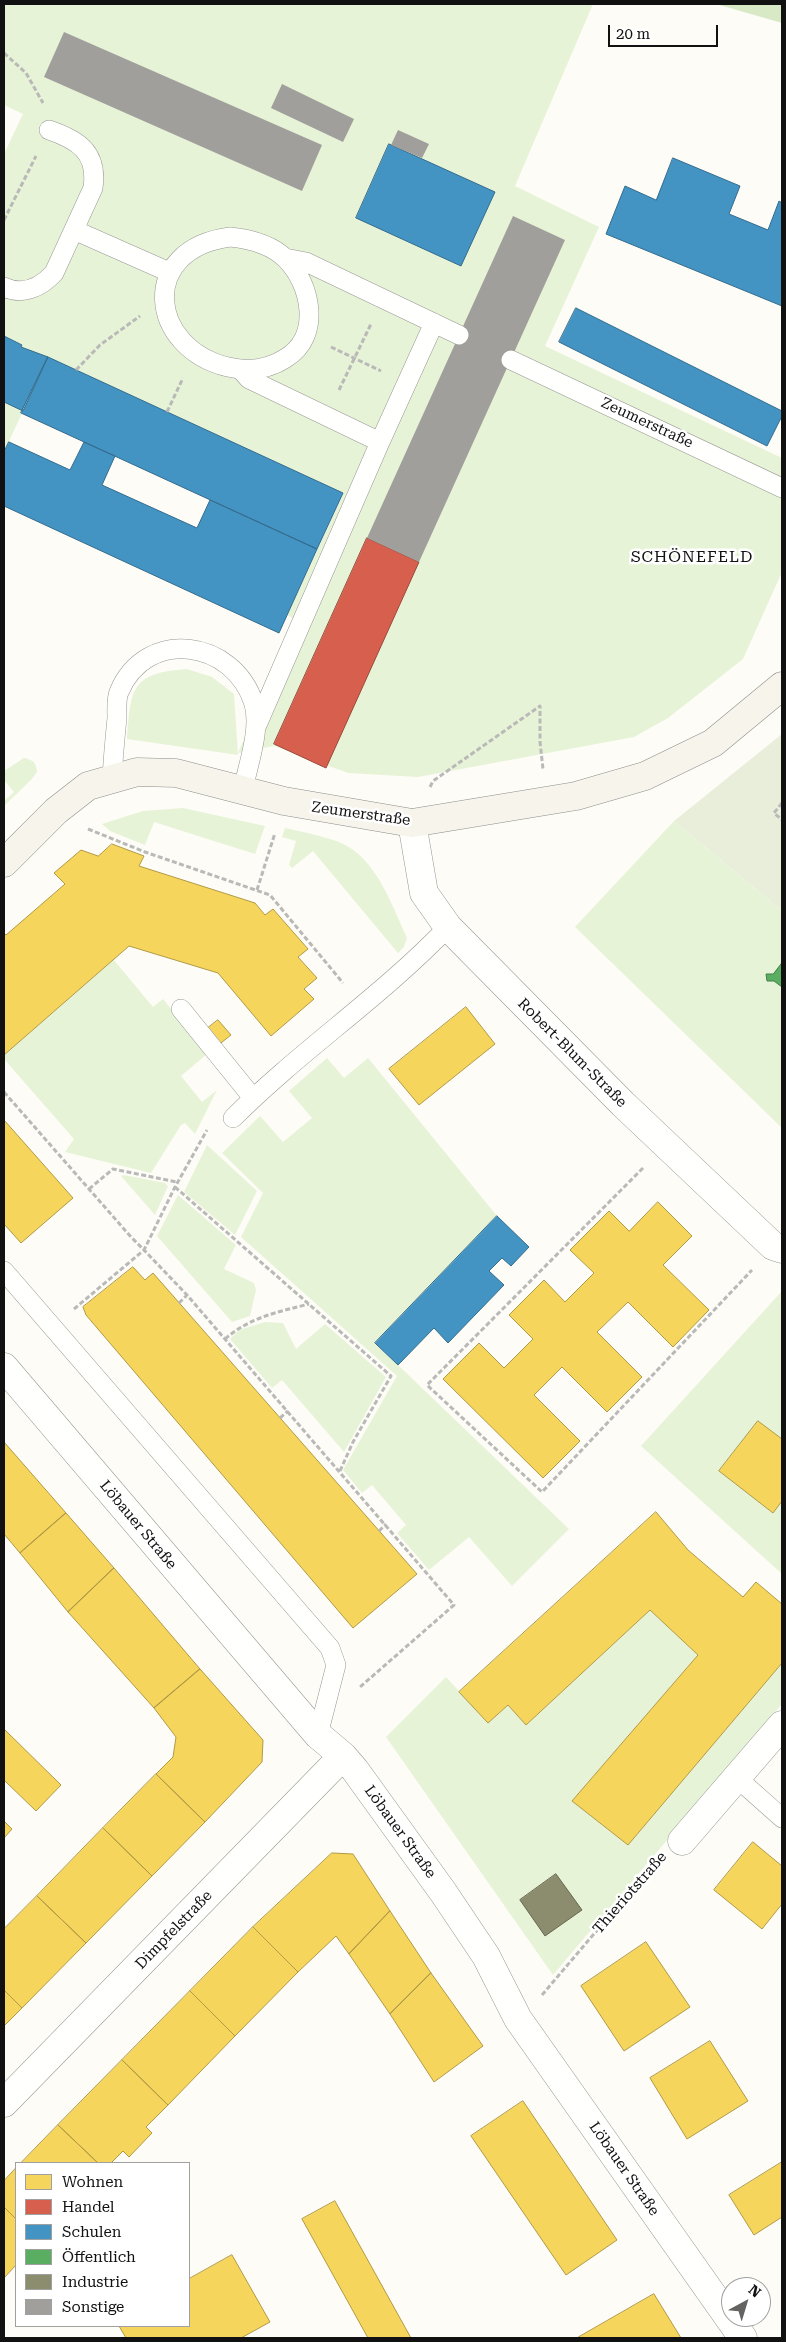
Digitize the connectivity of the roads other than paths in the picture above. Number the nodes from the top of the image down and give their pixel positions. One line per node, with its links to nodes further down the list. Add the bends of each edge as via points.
1 (49, 130): 2 (lane, via 78,142 93,164 93,188)
2 (74, 230): 4 (lane); 5 (lane, via 54,273 45,282 21,291)
3 (285, 258): 4 (lane, via 248,239 212,239 182,256); 6 (lane, via 306,262); 9 (lane, via 306,290 310,306 305,335 292,354 276,364)
4 (169, 272): 9 (lane, via 164,287 166,305 176,333 195,352 210,361)
5 (4, 287)
6 (434, 323): 7 (lane); 10 (lane)
7 (459, 335)
8 (511, 360): 11 (lane, Zeumerstraße)
9 (240, 370): 10 (lane, via 249,379)
10 (380, 442): 13 (lane)
11 (782, 488)
12 (782, 686): 16 (main road, Zeumerstraße, via 713,743 645,776 576,796)
13 (255, 730): 14 (lane, via 254,706 246,683 230,665 208,653 184,648 164,652 144,661 129,675 118,693); 15 (lane)
14 (112, 779): 15 (main road, Zeumerstraße, via 137,772 176,773); 17 (main road, Zeumerstraße, via 88,786)
15 (242, 790): 16 (main road, Zeumerstraße, via 322,809)
16 (412, 823): 18 (street, Robert-Blum-Straße, via 424,893)
17 (4, 863)
18 (448, 927): 20 (lane, via 364,1004); 22 (street, Robert-Blum-Straße, via 623,1104 773,1246)
19 (181, 1009): 20 (lane)
20 (253, 1098): 21 (lane)
21 (233, 1118)
22 (782, 1249)
23 (4, 1271): 26 (lane, via 330,1648 336,1665)
24 (4, 1367): 26 (street, Löbauer Straße)
25 (782, 1725): 28 (street, Thieriotstraße)
26 (318, 1735): 27 (street, Löbauer Straße)
27 (343, 1756): 31 (street, Dimpfelstraße); 32 (street, Löbauer Straße, via 454,1908 486,1956 518,2019)
28 (737, 1778): 29 (lane); 30 (street, Thieriotstraße)
29 (782, 1818)
30 (682, 1841)
31 (4, 2103)
32 (743, 2338)

